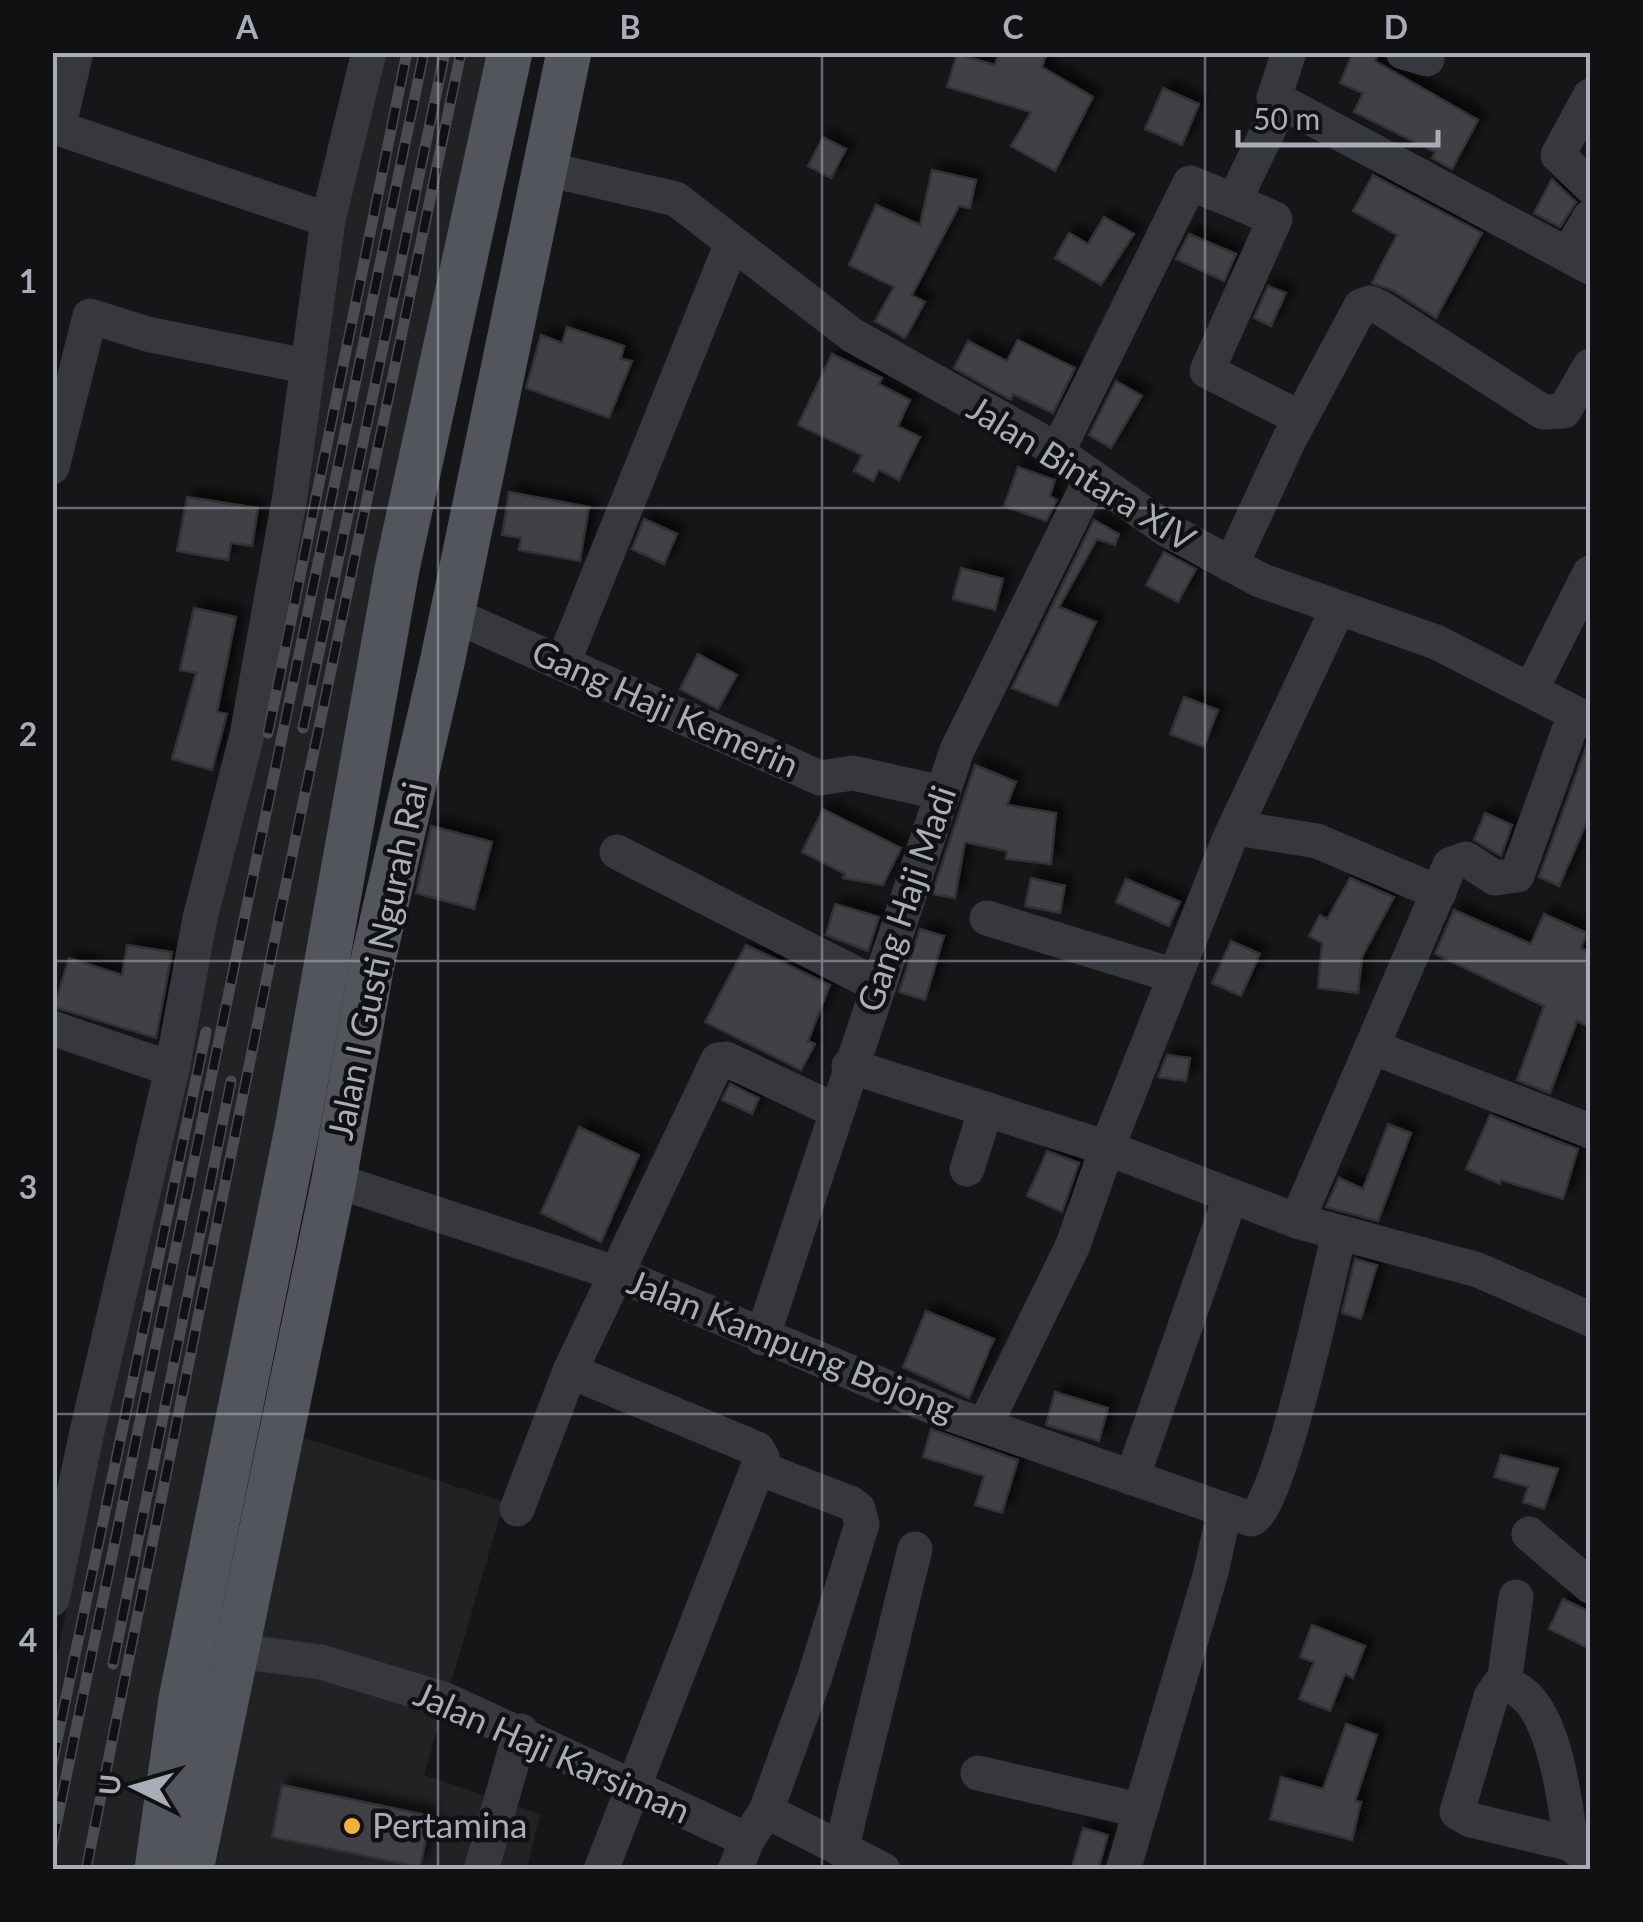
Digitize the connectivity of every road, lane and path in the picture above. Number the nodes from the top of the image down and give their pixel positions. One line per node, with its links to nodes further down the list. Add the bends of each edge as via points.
1 (76, 52): 8 (street)
2 (369, 52): 13 (street)
3 (510, 52): 23 (main road, Jalan I Gusti Ngurah Rai)
4 (569, 52): 9 (main road, Jalan I Gusti Ngurah Rai)
5 (1289, 52): 7 (street)
6 (1590, 96): 10 (street, via 1558,155)
7 (1278, 100): 11 (street); 15 (street)
8 (55, 127): 13 (street)
9 (542, 168): 14 (street, Jalan Bintara XIV, via 676,198); 26 (main road, Jalan I Gusti Ngurah Rai)
10 (1590, 186)
11 (1234, 201): 18 (street, via 1275,219 1207,372); 19 (street, via 1190,183)
12 (1590, 216): 15 (street)
13 (328, 220): 16 (street)
14 (732, 243): 19 (street, Jalan Bintara XIV, via 868,346); 27 (street)
15 (1579, 261)
16 (305, 366): 20 (street, via 90,316); 40 (street, via 290,495 247,735 200,918)
17 (1590, 366): 18 (street, via 1564,411 1543,412 1365,304)
18 (1300, 418): 22 (street)
19 (1057, 452): 21 (street, Jalan Bintara XIV)
20 (52, 467)
21 (1092, 477): 22 (street, Jalan Bintara XIV); 30 (street, Gang Haji Madi, via 957,750)
22 (1231, 565): 25 (street, Jalan Bintara XIV)
23 (397, 569): 26 (main road); 71 (main road, Jalan I Gusti Ngurah Rai, via 297,1129 184,1681)
24 (1590, 572): 28 (street)
25 (1338, 608): 28 (street, Jalan Bintara XIV, via 1436,642); 31 (street, Jalan Kampung Bojong)
26 (450, 614): 27 (street, Gang Haji Kemerin); 46 (main road, Jalan I Gusti Ngurah Rai, via 371,969)
27 (563, 663): 30 (street, Gang Haji Kemerin, via 820,778 854,773)
28 (1531, 690): 29 (street, Jalan Bintara XIV)
29 (1583, 718): 33 (street, via 1517,875 1495,878 1462,858 1450,865)
30 (943, 793): 36 (street, Gang Haji Madi)
31 (1238, 828): 33 (street, via 1317,841); 35 (street, Jalan Kampung Bojong)
32 (617, 852): 36 (street)
33 (1439, 893): 38 (street)
34 (987, 918): 35 (street)
35 (1175, 976): 44 (street, Jalan Kampung Bojong)
36 (879, 986): 39 (street, Gang Haji Madi)
37 (52, 1028): 40 (street)
38 (1372, 1047): 43 (street); 48 (street)
39 (849, 1066): 41 (street); 42 (street, Gang Haji Madi)
40 (172, 1069): 55 (street)
41 (986, 1109): 44 (street); 45 (street)
42 (834, 1110): 50 (street, via 718,1060); 52 (street, Gang Haji Madi)
43 (1590, 1131)
44 (1107, 1148): 47 (street); 54 (street, Jalan Kampung Bojong, via 1073,1245)
45 (967, 1168)
46 (334, 1180): 50 (street, Jalan Kampung Bojong); 65 (main road, Jalan I Gusti Ngurah Rai)
47 (1230, 1198): 48 (street); 57 (street)
48 (1297, 1220): 49 (street)
49 (1339, 1233): 51 (street, via 1478,1270); 59 (street, via 1266,1507 1251,1519)
50 (615, 1273): 52 (street, Jalan Kampung Bojong); 53 (street)
51 (1590, 1319)
52 (762, 1338): 54 (street, Jalan Kampung Bojong)
53 (570, 1371): 56 (street, via 760,1450); 58 (street)
54 (985, 1425): 57 (street)
55 (69, 1433): 64 (street)
56 (759, 1468): 69 (street); 72 (street, via 850,1503 862,1524 815,1676)
57 (1132, 1478): 59 (street)
58 (517, 1509)
59 (1224, 1512): 70 (street)
60 (1530, 1534): 62 (street)
61 (915, 1549): 73 (street)
62 (1590, 1586)
63 (1516, 1597): 66 (street)
64 (52, 1600)
65 (237, 1651): 67 (street, Jalan Haji Karsiman, via 321,1662); 71 (main road, Jalan I Gusti Ngurah Rai)
66 (1504, 1684): 74 (street, via 1521,1692 1543,1721); 74 (street, via 1491,1697 1457,1812)
67 (521, 1731): 69 (street, Jalan Haji Karsiman); 76 (street)
68 (978, 1773): 70 (street)
69 (632, 1786): 72 (street, Jalan Haji Karsiman); 77 (street)
70 (1140, 1810): 79 (street)
71 (186, 1839): 75 (main road, Jalan I Gusti Ngurah Rai)
72 (749, 1840): 73 (street, Jalan Haji Karsiman)
73 (841, 1850): 78 (street, Jalan Haji Karsiman)
74 (1581, 1852)
75 (156, 1870)
76 (481, 1870)
77 (601, 1870)
78 (883, 1870)
79 (1123, 1870)

